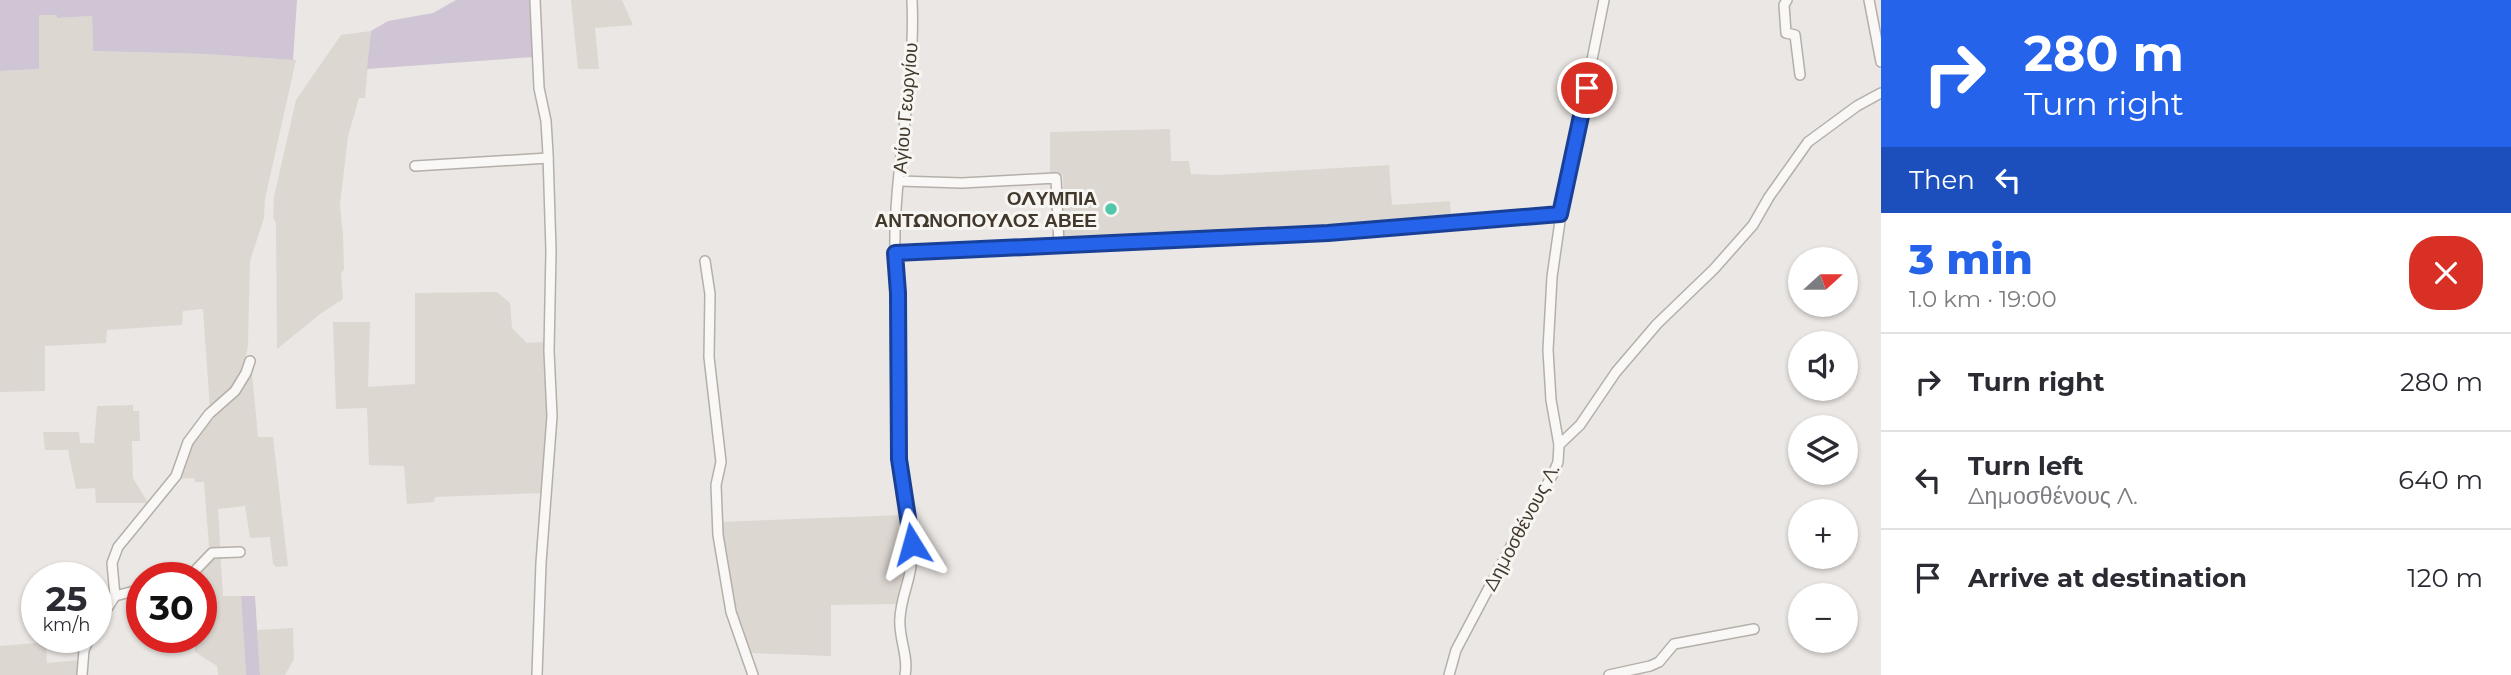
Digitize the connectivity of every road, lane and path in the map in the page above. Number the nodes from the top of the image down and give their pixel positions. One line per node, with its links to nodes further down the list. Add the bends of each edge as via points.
1 (535, 0): 9 (street)
2 (912, 0): 11 (street, Αγίου Γεωργίου, via 912,57)
3 (1604, 0): 12 (street, Δημοσθένους Λ.)
4 (1787, 0): 7 (street, via 1786,33 1795,35)
5 (1869, 0): 6 (street)
6 (1881, 62)
7 (1800, 75)
8 (1881, 93): 17 (street, via 1808,142 1753,225 1657,324 1616,372 1580,425)
9 (548, 158): 10 (street); 26 (street, via 552,416)
10 (415, 166)
11 (899, 181): 13 (street, via 1056,178); 14 (street, Αγίου Γεωργίου)
12 (1560, 214): 13 (street, via 1368,231); 17 (street, Δημοσθένους Λ., via 1548,350)
13 (1059, 246): 14 (street)
14 (895, 253): 28 (street, Αγίου Γεωργίου, via 899,459 912,552 900,618)
15 (705, 261): 27 (street, via 710,294 709,357 721,461 716,485 717,526 732,612)
16 (250, 361): 21 (street, via 235,391 209,414 188,442 176,476 118,547 112,563)
17 (1559, 445): 29 (street, Δημοσθένους Λ., via 1553,474 1456,650)
18 (240, 552): 19 (street, via 212,553)
19 (203, 562)
20 (126, 593): 21 (street)
21 (115, 596): 22 (street)
22 (112, 601)
23 (1754, 629): 30 (street, via 1674,644 1659,662)
24 (84, 653): 25 (street)
25 (82, 675)
26 (537, 675)
27 (753, 675)
28 (905, 675)
29 (1449, 675)
30 (1609, 675)

